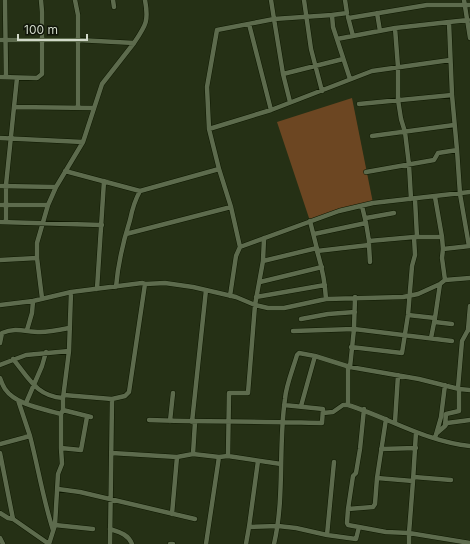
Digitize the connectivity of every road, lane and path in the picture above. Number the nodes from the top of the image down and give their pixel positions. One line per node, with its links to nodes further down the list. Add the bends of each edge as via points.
1 (5, 0): 28 (street)
2 (40, 0): 26 (street)
3 (76, 0): 27 (street)
4 (112, 0): 11 (street)
5 (145, 0): 29 (street, via 147,21)
6 (271, 0): 16 (street)
7 (304, 0): 15 (street)
8 (345, 0): 14 (street)
9 (464, 0): 10 (street)
10 (467, 6): 12 (street, via 427,4); 17 (street)
11 (114, 7)
12 (377, 13): 14 (street); 21 (street)
13 (332, 15): 14 (street); 15 (street); 24 (street)
14 (348, 16): 22 (street)
15 (306, 18): 16 (street); 32 (street)
16 (274, 20): 19 (street); 34 (street)
17 (468, 20): 18 (street); 23 (street)
18 (449, 22): 20 (street); 31 (street)
19 (249, 24): 47 (street); 49 (street, via 219,29 216,32 207,88)
20 (395, 28): 21 (street); 33 (street)
21 (380, 31): 22 (street)
22 (353, 36): 24 (street)
23 (470, 38)
24 (337, 39): 30 (street)
25 (0, 40): 28 (street)
26 (42, 40): 27 (street); 28 (street); 37 (street, via 41,76)
27 (78, 40): 29 (street); 45 (street)
28 (7, 41): 36 (street)
29 (134, 42): 46 (street, via 102,84)
30 (344, 59): 32 (street); 38 (street)
31 (450, 60): 33 (street); 40 (street)
32 (315, 65): 34 (street); 39 (street)
33 (398, 67): 38 (street, via 372,71); 41 (street)
34 (284, 74): 42 (street)
35 (0, 77): 36 (street)
36 (6, 77): 37 (street)
37 (17, 78): 44 (street)
38 (350, 79): 39 (street)
39 (322, 91): 42 (street)
40 (452, 95): 41 (street); 48 (street)
41 (398, 100): 43 (street); 50 (street)
42 (290, 102): 47 (street)
43 (359, 104)
44 (14, 107): 45 (street); 53 (street)
45 (78, 108): 46 (street)
46 (93, 108): 54 (street)
47 (271, 110): 49 (street)
48 (454, 125): 50 (street); 55 (street)
49 (209, 128): 57 (street)
50 (405, 132): 51 (street); 56 (street)
51 (372, 136)
52 (0, 138): 53 (street)
53 (11, 138): 54 (street); 61 (street)
54 (84, 142): 58 (street)
55 (457, 150): 56 (street, via 438,153 434,160); 66 (street)
56 (409, 165): 59 (street); 68 (street)
57 (219, 169): 64 (street); 72 (street)
58 (65, 171): 60 (street); 63 (street)
59 (366, 172)
60 (104, 181): 64 (street); 79 (street)
61 (6, 185): 62 (street); 63 (street); 69 (street)
62 (0, 186)
63 (56, 187): 70 (street)
64 (140, 191): 80 (street)
65 (470, 192): 66 (street)
66 (460, 194): 67 (street); 86 (street)
67 (435, 197): 68 (street); 83 (street)
68 (413, 199): 71 (street); 82 (street)
69 (3, 205): 70 (street); 77 (street)
70 (48, 205): 78 (street)
71 (362, 206): 74 (street); 75 (street)
72 (231, 207): 80 (street); 87 (street)
73 (394, 213): 75 (street)
74 (310, 221): 81 (street); 84 (street)
75 (366, 221): 81 (street); 85 (street)
76 (0, 222): 77 (street)
77 (6, 222): 78 (street)
78 (42, 224): 79 (street); 90 (street, via 37,243)
79 (102, 225): 102 (street)
80 (126, 234): 101 (street)
81 (314, 234): 89 (street)
82 (415, 237): 83 (street); 85 (street); 106 (street)
83 (442, 237): 88 (street)
84 (264, 238): 87 (street); 92 (street)
85 (369, 243): 89 (street); 93 (street)
86 (470, 246): 88 (street)
87 (240, 247): 105 (street, via 236,256)
88 (443, 249): 96 (street)
89 (317, 250): 92 (street); 94 (street)
90 (37, 258): 91 (street); 109 (street)
91 (0, 260)
92 (263, 261): 97 (street)
93 (370, 262)
94 (322, 267): 97 (street); 100 (street)
95 (470, 278): 96 (street)
96 (445, 280): 99 (street)
97 (260, 282): 107 (street)
98 (145, 284): 101 (street); 103 (street, via 165,283); 144 (street, via 129,392 128,395)
99 (440, 284): 106 (street); 118 (street)
100 (325, 285): 107 (street); 110 (street)
101 (116, 287): 102 (street)
102 (97, 289): 104 (street)
103 (206, 290): 105 (street); 158 (street)
104 (71, 292): 109 (street); 120 (street)
105 (230, 296): 113 (street)
106 (410, 296): 108 (street); 116 (street)
107 (256, 297): 113 (street)
108 (355, 297): 110 (street); 115 (street)
109 (42, 298): 111 (street)
110 (326, 299): 113 (street, via 284,308)
111 (33, 301): 112 (street); 122 (street)
112 (0, 305)
113 (255, 305): 157 (street, via 248,393 229,393)
114 (470, 306): 123 (street)
115 (355, 312): 117 (street); 121 (street)
116 (408, 315): 118 (street); 125 (street)
117 (301, 319)
118 (435, 320): 119 (street); 126 (street)
119 (452, 324)
120 (69, 328): 122 (street, via 39,332); 130 (street)
121 (354, 329): 124 (street); 125 (street); 129 (street)
122 (27, 330): 128 (street, via 2,333)
123 (469, 330): 140 (street, via 462,341)
124 (293, 331)
125 (406, 334): 126 (street); 129 (street, via 403,352 400,354)
126 (431, 338): 127 (street)
127 (452, 341)
128 (0, 343)
129 (352, 347): 135 (street)
130 (69, 351): 131 (street); 143 (street)
131 (46, 352): 133 (street, via 26,354); 138 (street)
132 (315, 356): 135 (street); 147 (street, via 302,353 297,355); 149 (street)
133 (13, 359): 134 (street); 138 (street)
134 (0, 365)
135 (349, 366): 136 (street); 148 (street)
136 (398, 375): 139 (street); 160 (street)
137 (0, 378): 145 (street, via 5,389)
138 (34, 384): 143 (street, via 45,395); 146 (street)
139 (445, 385): 140 (street); 164 (street)
140 (458, 388): 141 (street); 161 (street, via 459,411 446,414)
141 (470, 390)
142 (173, 393): 156 (street)
143 (64, 396): 144 (street); 151 (street)
144 (112, 399): 171 (street)
145 (18, 400): 146 (street); 163 (street)
146 (26, 403): 151 (street)
147 (284, 405): 149 (street); 159 (street)
148 (348, 405): 150 (street); 152 (street, via 343,405 333,412)
149 (301, 406): 152 (street, via 323,409)
150 (364, 410): 153 (street); 184 (street, via 360,449)
151 (62, 412): 167 (street); 167 (street, via 89,417 81,450)
152 (323, 413): 159 (street, via 322,423)
153 (386, 419): 160 (street); 169 (street)
154 (149, 420): 156 (street)
155 (470, 420): 161 (street, via 447,423)
156 (170, 421): 158 (street)
157 (228, 421): 158 (street); 159 (street); 173 (street)
158 (193, 422): 172 (street)
159 (283, 422): 178 (street)
160 (395, 422): 162 (street)
161 (445, 426): 164 (street)
162 (416, 432): 164 (street); 168 (street)
163 (30, 436): 165 (street); 191 (street, via 42,490)
164 (436, 436): 166 (street, via 449,443)
165 (0, 444)
166 (470, 446)
167 (60, 448): 182 (street, via 62,464 58,474)
168 (416, 448): 169 (street); 180 (street)
169 (381, 449): 179 (street)
170 (0, 453): 187 (street)
171 (112, 453): 174 (street); 183 (street)
172 (193, 454): 174 (street); 175 (street)
173 (228, 456): 175 (street); 176 (street)
174 (177, 457): 186 (street)
175 (219, 457): 204 (street)
176 (258, 461): 178 (street); 190 (street)
177 (334, 462): 196 (street)
178 (281, 464): 189 (street)
179 (377, 478): 180 (street); 184 (street, via 373,507)
180 (414, 479): 181 (street); 195 (street)
181 (451, 480)
182 (58, 489): 183 (street); 191 (street)
183 (110, 500): 186 (street); 194 (street)
184 (348, 509): 192 (street, via 348,525)
185 (0, 513): 187 (street)
186 (172, 514): 188 (street)
187 (13, 519): 201 (street)
188 (194, 519)
189 (278, 526): 190 (street); 196 (street); 206 (street)
190 (249, 527): 205 (street)
191 (54, 528): 193 (street); 201 (street)
192 (359, 528): 195 (street); 196 (street, via 356,539)
193 (93, 529)
194 (110, 529): 202 (street); 203 (street, via 129,538)
195 (410, 533): 198 (street); 207 (street)
196 (328, 535)
197 (0, 538): 200 (street)
198 (445, 542): 199 (street)
199 (470, 543)
200 (3, 544)
201 (49, 544)
202 (110, 544)
203 (132, 544)
204 (206, 544)
205 (246, 544)
206 (274, 544)
207 (409, 544)

